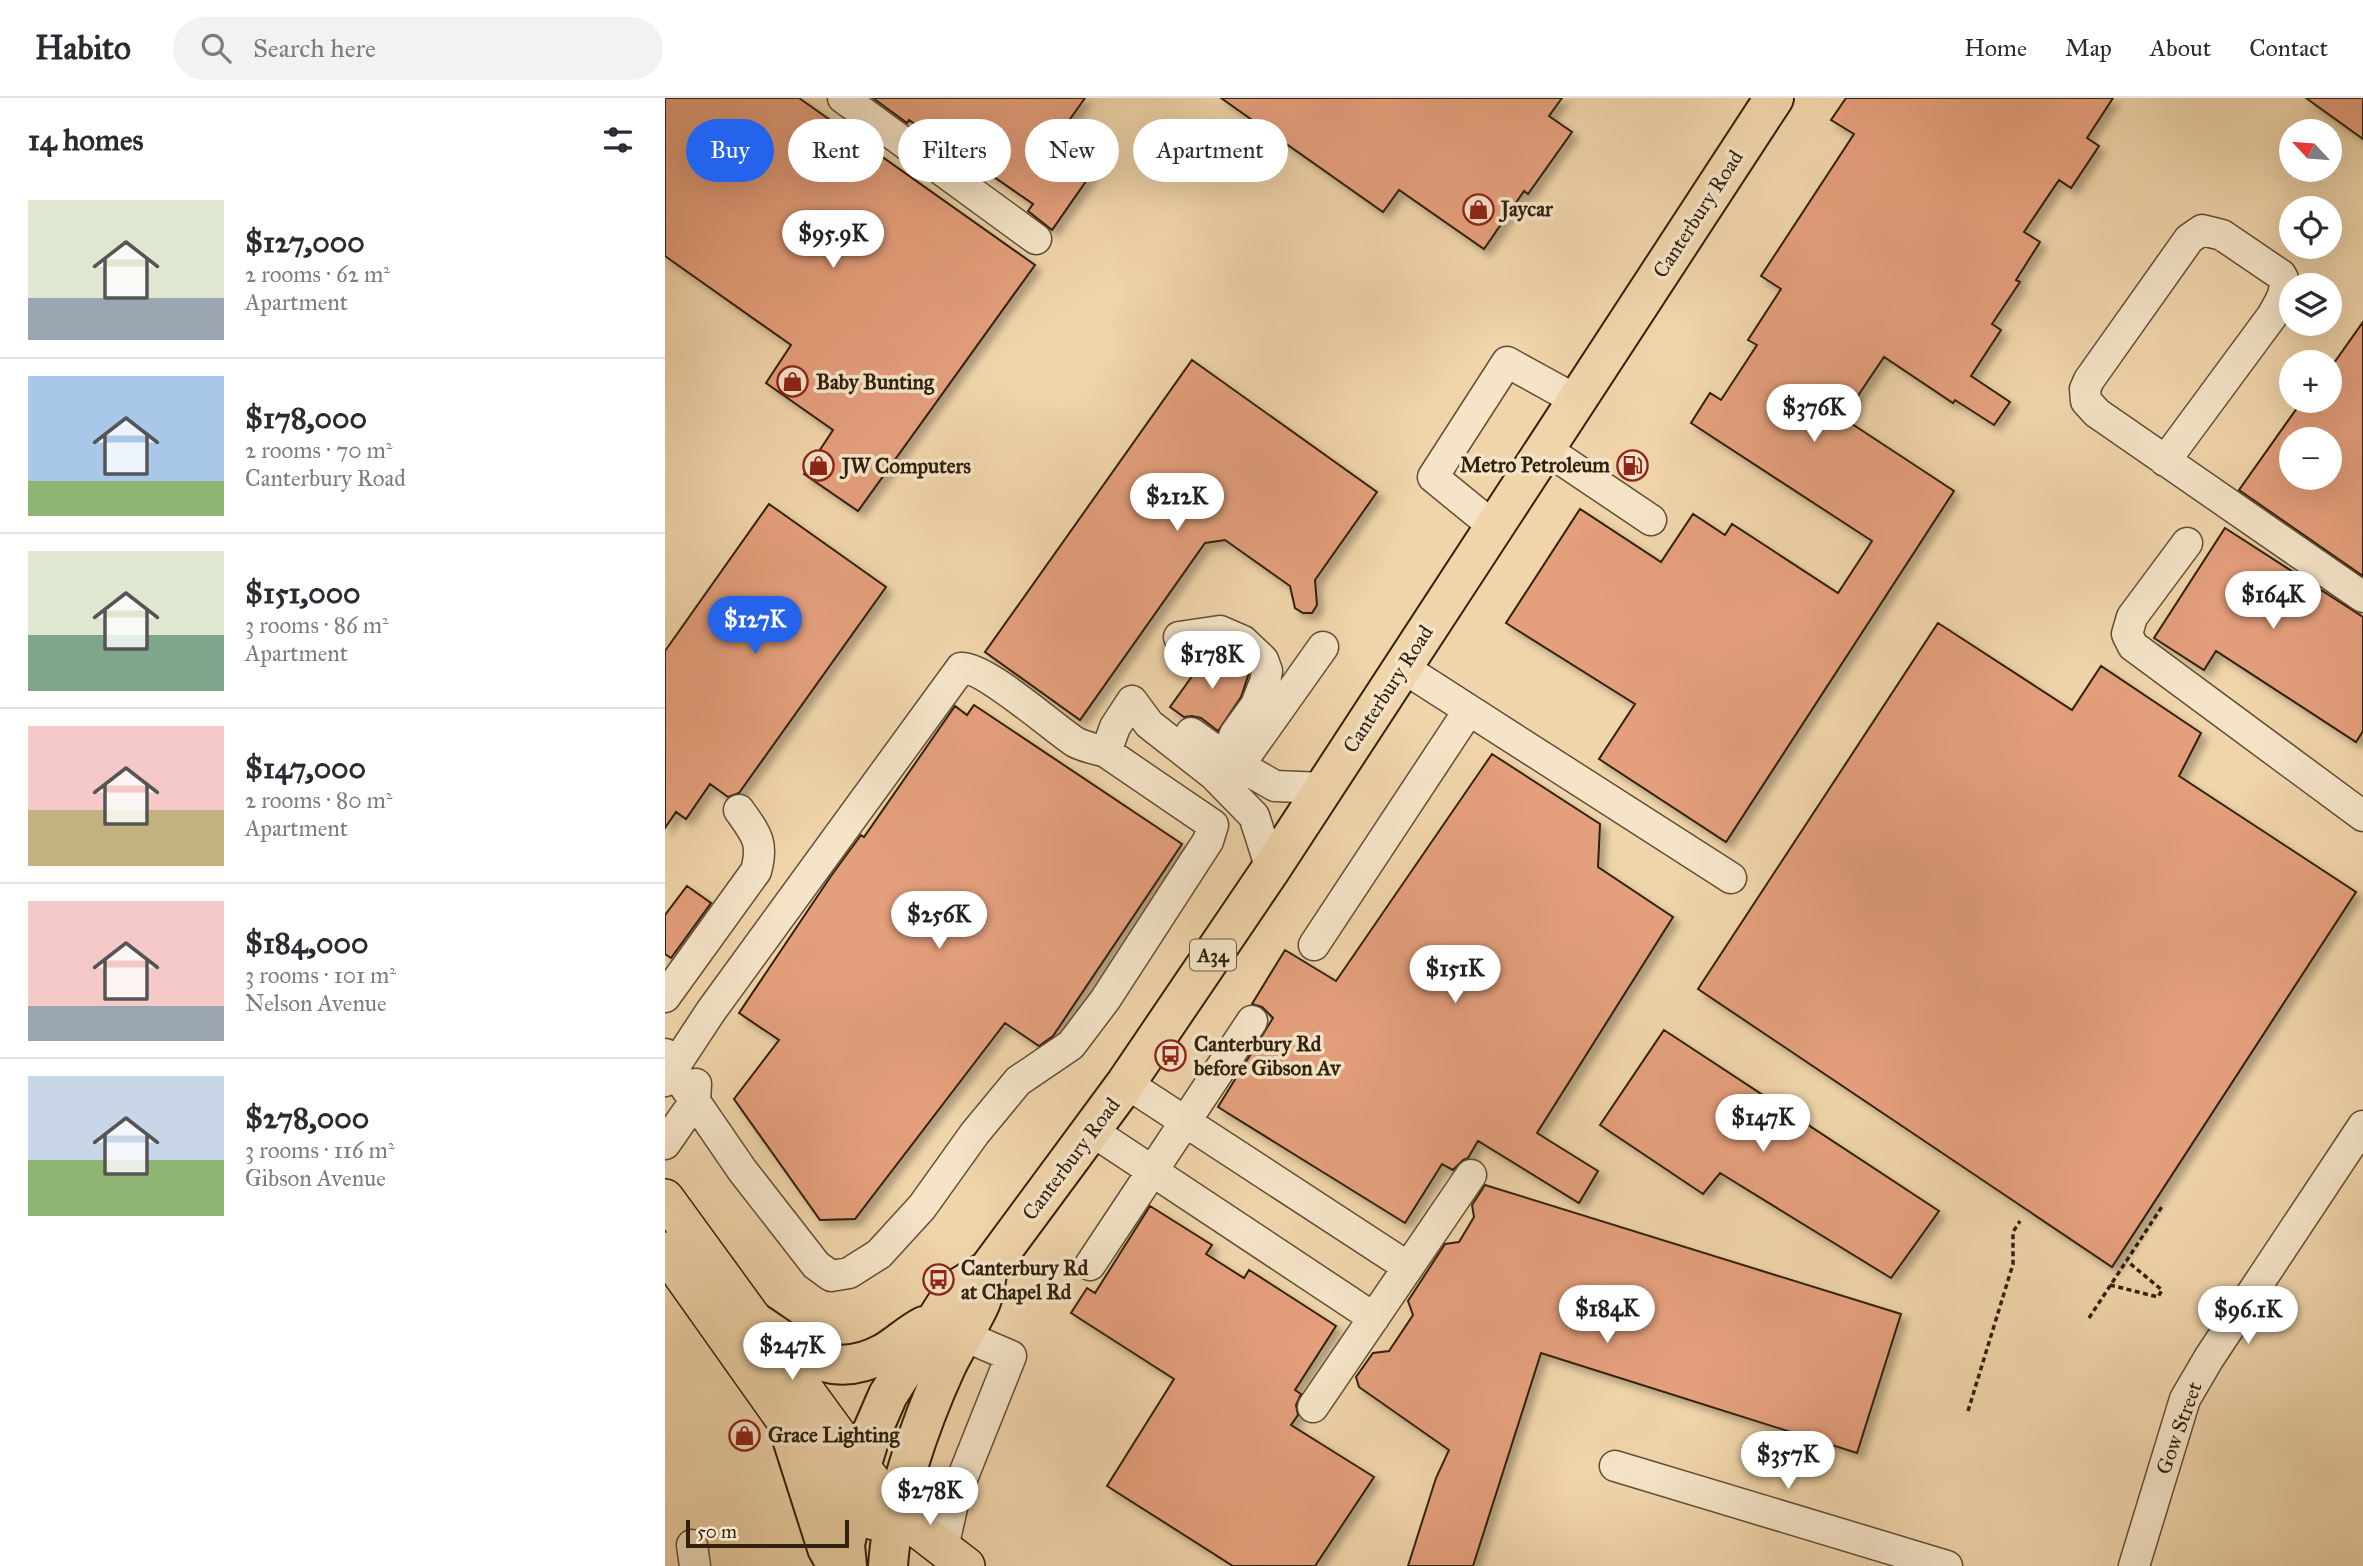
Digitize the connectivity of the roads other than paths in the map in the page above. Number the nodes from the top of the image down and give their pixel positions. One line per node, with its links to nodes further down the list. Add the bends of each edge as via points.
1 (843, 98): 3 (street)
2 (1774, 98): 4 (highway, Canterbury Road / A34)
3 (1036, 239)
4 (1576, 400): 5 (highway, Canterbury Road / A34); 8 (street, via 1507,362 1433,477)
5 (1544, 448): 7 (street); 8 (highway, Canterbury Road / A34)
6 (2165, 461): 6 (street, via 2097,413 2086,401 2085,389 2189,239 2202,230 2222,235 2281,275 2284,295); 10 (street)
7 (1651, 520)
8 (1493, 526): 13 (highway, Canterbury Road / A34)
9 (2187, 543): 20 (street, via 2132,617 2127,634 2133,646)
10 (2363, 597)
11 (1179, 637): 17 (street, via 1220,631 1243,641 1263,660 1265,682 1232,743)
12 (1323, 647): 17 (street)
13 (1402, 667): 15 (street); 18 (highway, Canterbury Road / A34)
14 (1132, 701): 16 (street); 17 (street); 21 (street, via 1149,724 1214,775 1254,816)
15 (1469, 710): 22 (street); 23 (street)
16 (1106, 752): 26 (street, via 1078,744 986,677 961,668); 29 (street, via 1213,825 1208,841 1071,1045 1018,1081 922,1207 879,1254 849,1273 831,1276 816,1265)
17 (1237, 763): 18 (street, via 1275,786)
18 (1324, 788): 21 (highway, Canterbury Road / A34)
19 (739, 810): 24 (street, via 757,834 761,852 755,871)
20 (2363, 816)
21 (1271, 869): 28 (highway, Canterbury Road / A34)
22 (1731, 878)
23 (1314, 945)
24 (665, 999): 26 (street)
25 (1252, 1021): 30 (street)
26 (698, 1031): 27 (street); 29 (street)
27 (667, 1068): 29 (street)
28 (1126, 1083): 30 (street); 32 (highway, Canterbury Road / A34)
29 (695, 1101): 33 (street)
30 (1186, 1121): 35 (street); 40 (street)
31 (2363, 1126): 34 (street, Gow Street)
32 (1092, 1131): 35 (street); 43 (highway, Canterbury Road / A34, via 988,1270 981,1304)
33 (665, 1144)
34 (2354, 1161): 54 (street, Gow Street, via 2203,1367 2185,1399)
35 (1152, 1171): 39 (street); 41 (street)
36 (1471, 1175): 40 (street)
37 (665, 1198): 42 (main road)
38 (665, 1251): 45 (main road)
39 (1090, 1265)
40 (1408, 1267): 41 (street)
41 (1374, 1318): 44 (street)
42 (757, 1323): 43 (highway, via 811,1358 835,1366 875,1357); 47 (main road)
43 (949, 1327): 47 (highway, Canterbury Road / A34, via 888,1395); 49 (highway, Canterbury Road / A34); 50 (street, via 1011,1356 954,1499)
44 (1314, 1407)
45 (788, 1426): 48 (main road, via 833,1488); 51 (highway)
46 (1615, 1466): 53 (street)
47 (861, 1467): 48 (highway, Canterbury Road / A34); 49 (main road)
48 (854, 1505): 49 (main road); 52 (highway, Canterbury Road / A34, via 845,1545)
49 (892, 1538): 50 (main road)
50 (948, 1560)
51 (837, 1566)
52 (847, 1566)
53 (1947, 1566)
54 (2134, 1566)

